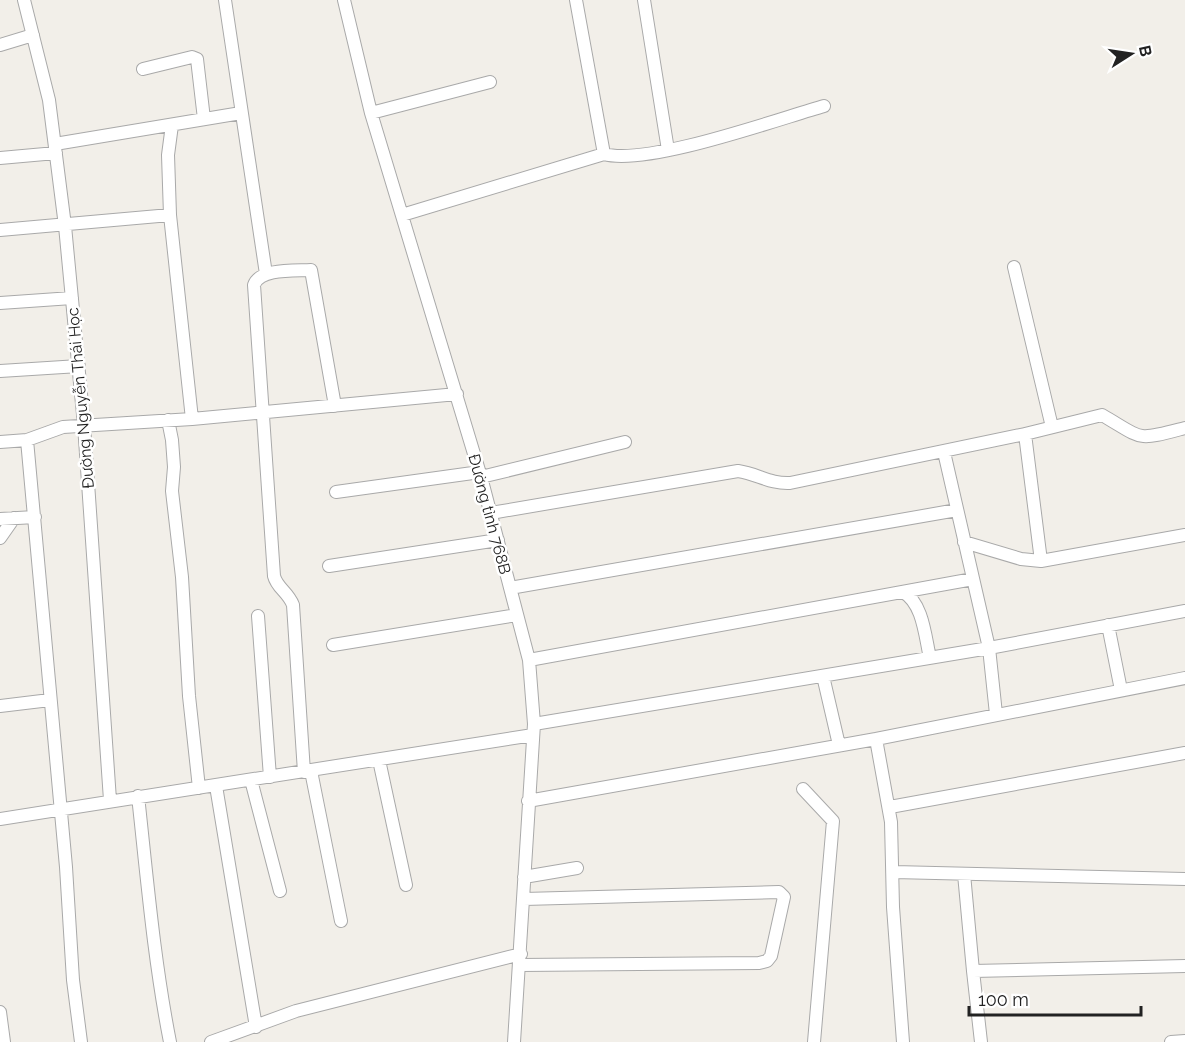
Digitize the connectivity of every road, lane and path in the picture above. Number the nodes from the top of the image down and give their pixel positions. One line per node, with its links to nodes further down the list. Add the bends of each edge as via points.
1 (24, 0): 6 (street, Đường Nguyễn Thái Học)
2 (225, 0): 11 (street)
3 (344, 0): 12 (street, Đường tỉnh 768B)
4 (576, 0): 17 (street)
5 (644, 0): 16 (street)
6 (33, 35): 7 (street); 15 (street, Đường Nguyễn Thái Học)
7 (0, 45)
8 (143, 69): 13 (street, via 195,58)
9 (490, 82): 12 (street)
10 (824, 106): 16 (street)
11 (241, 113): 13 (street); 24 (street)
12 (371, 113): 20 (street, Đường tỉnh 768B)
13 (204, 119): 14 (street)
14 (172, 124): 15 (street); 19 (street, via 168,155)
15 (56, 149): 18 (street); 21 (street, Đường Nguyễn Thái Học)
16 (668, 150): 17 (street, via 619,158)
17 (604, 154): 20 (street)
18 (0, 158)
19 (170, 215): 21 (street); 32 (street)
20 (402, 216): 29 (street, Đường tỉnh 768B)
21 (64, 226): 22 (street); 25 (street, Đường Nguyễn Thái Học)
22 (0, 230)
23 (1014, 267): 35 (street)
24 (266, 274): 30 (street, via 311,270); 31 (street, via 254,285)
25 (72, 298): 26 (street); 27 (street, Đường Nguyễn Thái Học)
26 (0, 303)
27 (79, 366): 28 (street); 34 (street, Đường Nguyễn Thái Học)
28 (0, 371)
29 (457, 394): 30 (street); 42 (street, Đường tỉnh 768B)
30 (335, 406): 31 (street)
31 (264, 412): 32 (street); 77 (street, via 274,576 289,593 293,605)
32 (192, 419): 33 (street)
33 (168, 420): 34 (street); 81 (street)
34 (84, 425): 38 (street, via 54,429); 84 (street, Đường Nguyễn Thái Học)
35 (1052, 427): 36 (street, via 1102,415 1137,437 1149,438); 37 (street)
36 (1185, 428)
37 (1025, 434): 41 (street); 53 (street)
38 (27, 440): 39 (street); 46 (street)
39 (0, 442)
40 (626, 442): 42 (street)
41 (944, 452): 44 (street); 45 (street, via 790,483 773,484 738,471)
42 (481, 475): 43 (street); 45 (street, Đường tỉnh 768B)
43 (336, 492)
44 (957, 510): 52 (street); 56 (street)
45 (491, 513): 51 (street, Đường tỉnh 768B)
46 (35, 517): 47 (street); 69 (street)
47 (14, 518): 48 (street); 50 (street)
48 (0, 519)
49 (1185, 535): 53 (street)
50 (0, 538)
51 (498, 540): 54 (street); 56 (street, Đường tỉnh 768B)
52 (964, 542): 53 (street); 55 (street)
53 (1041, 561)
54 (329, 566)
55 (974, 579): 57 (street); 63 (street)
56 (510, 588): 59 (street, Đường tỉnh 768B)
57 (903, 592): 64 (street, via 916,605); 65 (street)
58 (1185, 611): 61 (street)
59 (517, 615): 62 (street); 65 (street, Đường tỉnh 768B)
60 (258, 616): 78 (street)
61 (1108, 625): 63 (street); 68 (street)
62 (333, 645)
63 (989, 648): 64 (street); 71 (street)
64 (930, 658): 66 (street)
65 (529, 660): 72 (street, Đường tỉnh 768B)
66 (823, 675): 72 (street); 74 (street)
67 (1185, 678): 68 (street)
68 (1121, 690): 71 (street)
69 (50, 700): 70 (street); 87 (street)
70 (0, 706)
71 (996, 714): 73 (street)
72 (533, 729): 76 (street); 85 (street, Đường tỉnh 768B)
73 (876, 739): 74 (street); 86 (street)
74 (839, 746): 85 (street)
75 (1185, 753): 86 (street)
76 (379, 760): 77 (street); 94 (street)
77 (308, 771): 78 (street); 97 (street)
78 (270, 777): 79 (street)
79 (251, 780): 80 (street); 95 (street)
80 (216, 786): 81 (street); 102 (street)
81 (199, 788): 83 (street)
82 (803, 789): 109 (street, via 832,821)
83 (138, 796): 84 (street); 106 (street, via 161,1006)
84 (110, 800): 87 (street)
85 (528, 801): 92 (street, Đường tỉnh 768B)
86 (890, 807): 90 (street)
87 (60, 808): 88 (street); 105 (street)
88 (0, 819)
89 (577, 868): 92 (street)
90 (894, 872): 91 (street); 110 (street)
91 (964, 874): 93 (street); 100 (street)
92 (524, 877): 96 (street, Đường tỉnh 768B)
93 (1185, 879)
94 (406, 885)
95 (280, 891)
96 (524, 899): 98 (street, Đường tỉnh 768B); 98 (street, via 779,892 784,897 771,956 759,963)
97 (341, 921)
98 (521, 960): 102 (street, via 296,1011); 108 (street, Đường tỉnh 768B)
99 (1185, 966): 100 (street)
100 (973, 971): 111 (street)
101 (0, 1012): 104 (street)
102 (256, 1027): 107 (street)
103 (1185, 1041): 112 (street)
104 (4, 1042)
105 (81, 1042)
106 (170, 1042)
107 (211, 1042)
108 (514, 1042)
109 (814, 1042)
110 (903, 1042)
111 (981, 1042)
112 (1171, 1042)

